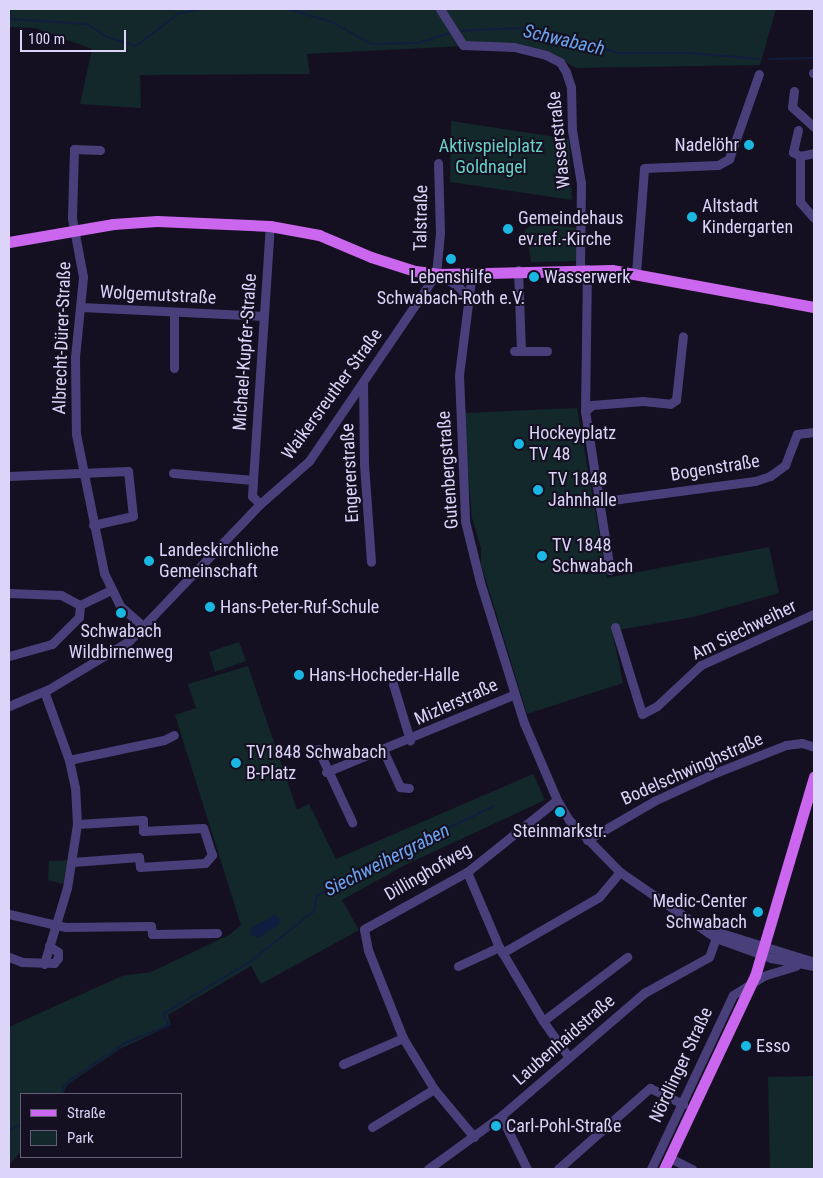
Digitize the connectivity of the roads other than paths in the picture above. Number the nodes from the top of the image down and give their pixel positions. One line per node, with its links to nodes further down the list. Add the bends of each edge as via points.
1 (440, 9): 14 (street, Wasserstraße, via 463,45 514,47 546,55 560,62 566,72 571,87 572,130 581,182)
2 (759, 74): 17 (street, via 729,159 718,164 644,168)
3 (794, 91): 4 (street, via 792,107)
4 (814, 127)
5 (798, 130): 8 (street, via 793,152)
6 (100, 150): 12 (street, via 74,149 72,218)
7 (814, 153): 8 (street)
8 (800, 156): 10 (street, via 800,202)
9 (438, 163): 18 (street, Talstraße, via 440,233)
10 (814, 218)
11 (270, 226): 12 (main road, via 157,221); 18 (main road, via 319,235 394,265); 23 (street, Michael-Kupfer-Straße)
12 (75, 232): 13 (main road); 21 (street, Albrecht-Dürer-Straße, via 83,277)
13 (9, 242)
14 (584, 269): 15 (main road); 17 (main road); 28 (street, Wasserstraße)
15 (518, 270): 16 (main road); 25 (street, via 517,351)
16 (472, 272): 18 (main road); 19 (street, Gutenbergstraße)
17 (636, 273): 20 (main road)
18 (437, 274): 19 (street, via 458,286); 27 (street, Waikersreuther Straße)
19 (468, 298): 48 (street, Gutenbergstraße, via 459,375 465,521 480,582)
20 (814, 306)
21 (81, 307): 22 (street, Wolgemutstraße); 31 (street, Albrecht-Dürer-Straße, via 74,407)
22 (174, 312): 23 (street, Wolgemutstraße); 26 (street)
23 (263, 316): 33 (street, Michael-Kupfer-Straße)
24 (682, 336): 28 (street, via 676,400 670,404 592,405)
25 (547, 351)
26 (174, 368)
27 (363, 382): 35 (street, Waikersreuther Straße, via 309,461); 37 (street, Engererstraße, via 364,464)
28 (585, 411): 34 (street, Wasserstraße)
29 (814, 432): 34 (street, Bogenstraße, via 797,434 785,465 770,476 755,481)
30 (173, 473): 33 (street)
31 (82, 475): 32 (street); 36 (street, Albrecht-Dürer-Straße); 36 (street, via 128,471 133,516)
32 (9, 476)
33 (253, 480): 35 (street, Michael-Kupfer-Straße, via 252,496)
34 (597, 502): 38 (street, Wasserstraße)
35 (260, 504): 44 (street, Waikersreuther Straße)
36 (93, 525): 39 (street, Albrecht-Dürer-Straße, via 98,556)
37 (371, 562)
38 (610, 570)
39 (111, 590): 41 (street); 44 (street, Albrecht-Dürer-Straße, via 120,606)
40 (9, 593): 41 (street, via 61,595)
41 (80, 605): 45 (street, via 79,617 52,644)
42 (814, 614): 43 (street, Am Siechweiher, via 701,665 657,706 642,714)
43 (615, 627)
44 (144, 628): 47 (street, Waikersreuther Straße)
45 (9, 656)
46 (393, 684): 51 (street, Mizlerstraße)
47 (44, 691): 49 (street, Waikersreuther Straße); 55 (street)
48 (515, 694): 51 (street, Mizlerstraße); 59 (street, Gutenbergstraße, via 538,760)
49 (9, 706)
50 (174, 736): 55 (street)
51 (410, 740): 54 (street, Mizlerstraße)
52 (814, 747): 62 (street, Bodelschwinghstraße, via 802,743 786,745 706,777 645,806)
53 (318, 748): 56 (street)
54 (383, 750): 56 (street, Mizlerstraße); 58 (street, via 400,787)
55 (69, 760): 61 (street, via 75,788)
56 (326, 772): 60 (street)
57 (814, 777): 72 (main road, Nördlinger Straße)
58 (409, 788)
59 (557, 800): 62 (street, Gutenbergstraße); 64 (street, Dillinghofweg)
60 (352, 822)
61 (76, 824): 63 (street); 63 (street, via 143,820 143,831 203,828 212,855 205,863 140,868 139,857)
62 (587, 840): 65 (street, Gutenbergstraße)
63 (73, 862): 67 (street)
64 (467, 872): 71 (street); 80 (street, Dillinghofweg, via 369,925 364,934)
65 (620, 872): 68 (street, Gutenbergstraße); 71 (street, via 599,896)
66 (9, 914): 67 (street)
67 (55, 923): 69 (street, via 65,927 151,926 152,934); 74 (street, via 49,946 58,952 54,963)
68 (700, 926): 70 (street); 72 (street)
69 (217, 933)
70 (716, 938): 72 (street); 81 (street, Laubenhaidstraße, via 709,957 644,993)
71 (500, 950): 77 (street); 79 (street)
72 (763, 952): 75 (street); 76 (street); 78 (main road, Nördlinger Straße)
73 (627, 956): 79 (street)
74 (9, 957)
75 (814, 964): 76 (street)
76 (802, 965): 78 (street, via 777,970)
77 (458, 966)
78 (752, 982): 84 (street, Nördlinger Straße, via 733,995); 88 (main road, Nördlinger Straße)
79 (543, 1021): 81 (street)
80 (403, 1038): 82 (street); 83 (street)
81 (568, 1056): 85 (street, Laubenhaidstraße)
82 (343, 1064)
83 (434, 1089): 86 (street); 87 (street)
84 (683, 1104): 93 (street, via 650,1088); 94 (street, Nördlinger Straße)
85 (502, 1116): 87 (street, Laubenhaidstraße); 92 (street)
86 (372, 1127)
87 (474, 1137): 89 (street, Laubenhaidstraße)
88 (670, 1158): 90 (street); 95 (main road, Nördlinger Straße)
89 (444, 1165): 91 (street, Laubenhaidstraße)
90 (686, 1168)
91 (428, 1169)
92 (527, 1169)
93 (558, 1169)
94 (651, 1169)
95 (664, 1169)

